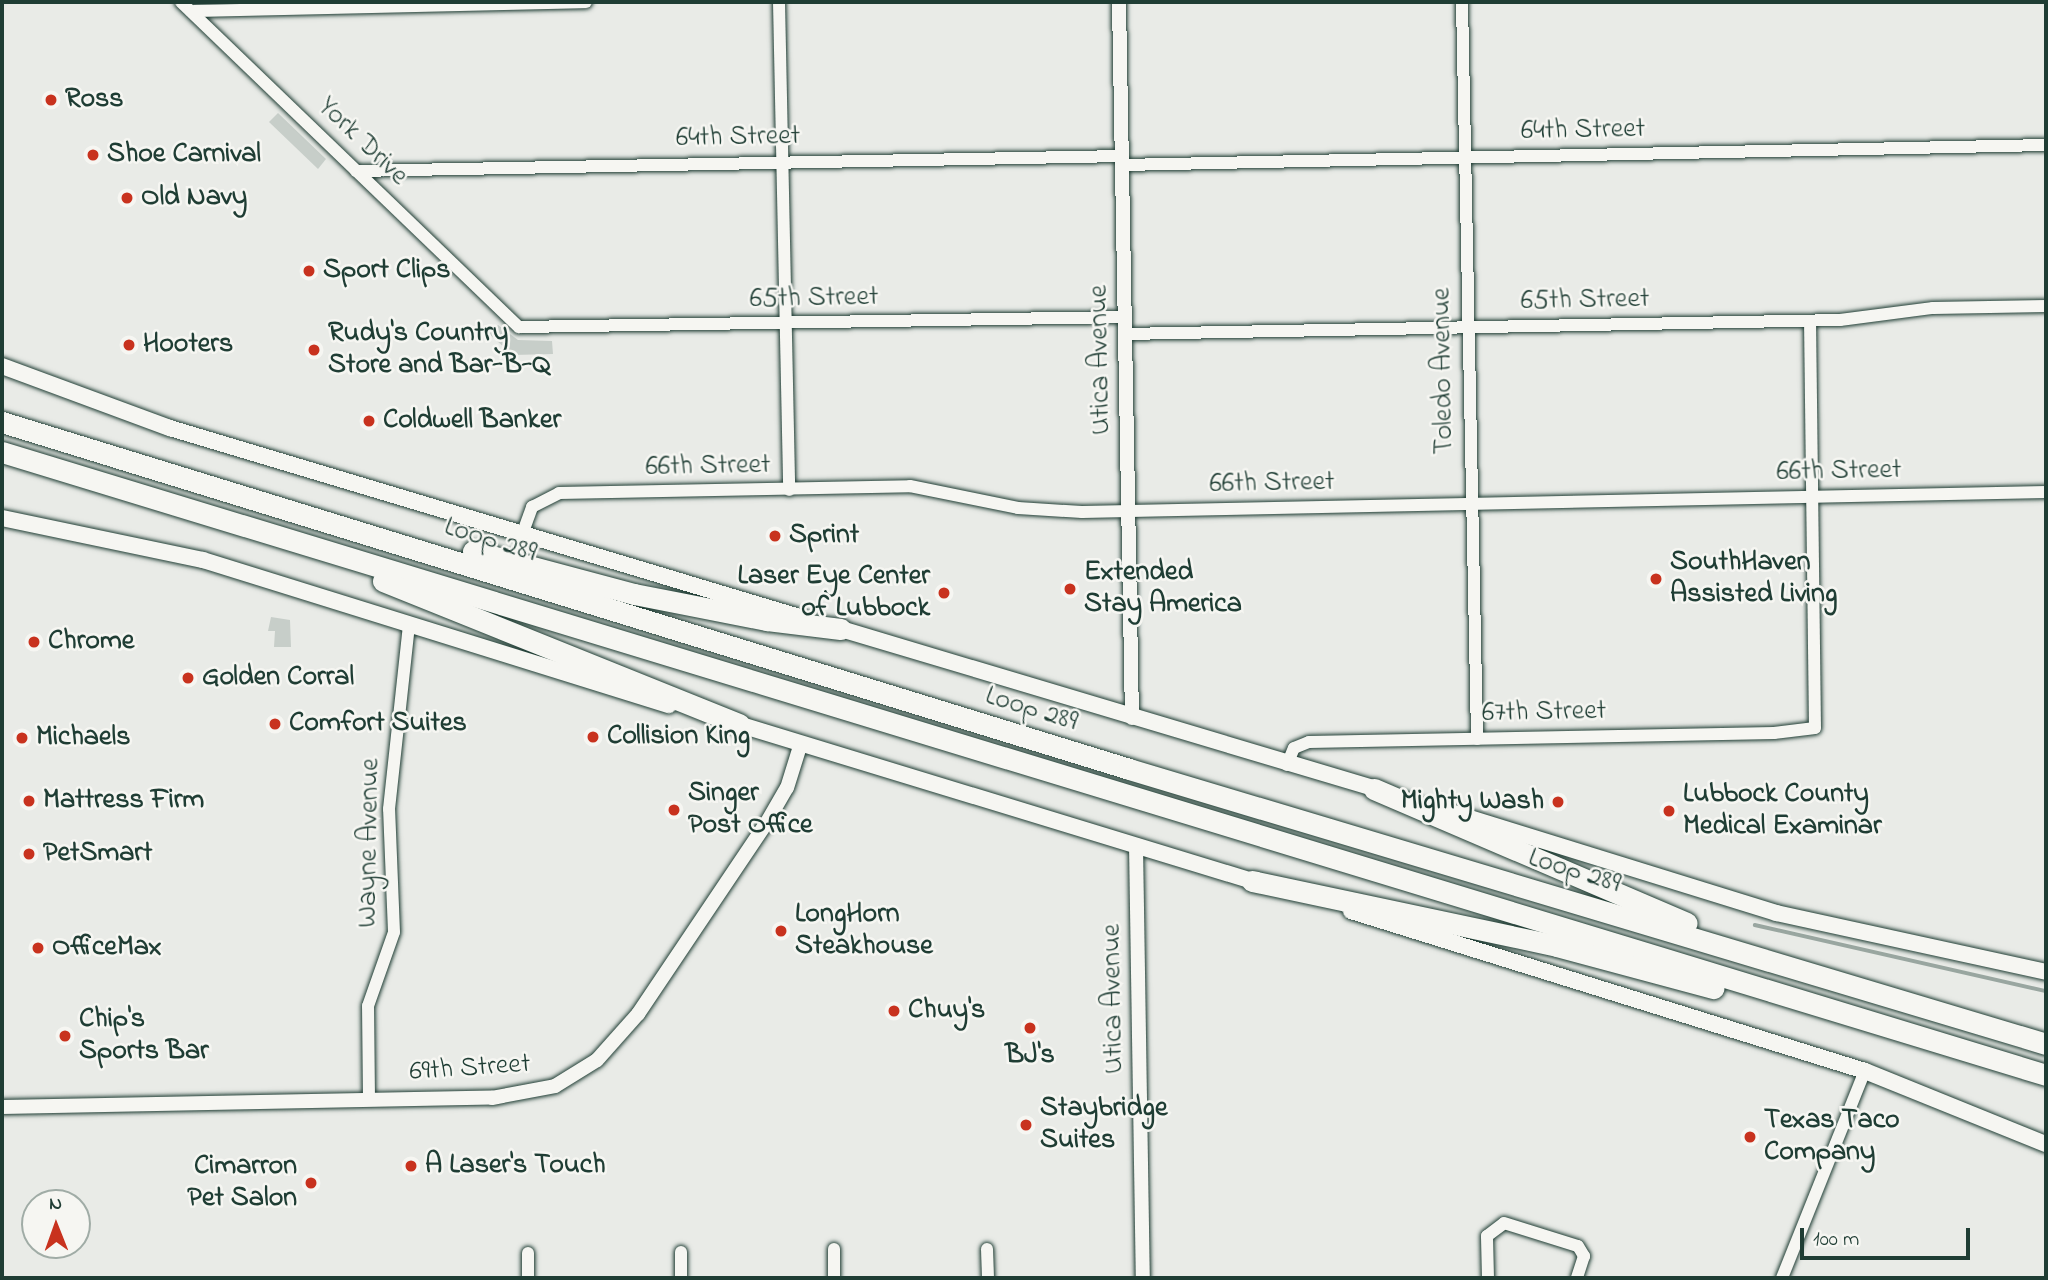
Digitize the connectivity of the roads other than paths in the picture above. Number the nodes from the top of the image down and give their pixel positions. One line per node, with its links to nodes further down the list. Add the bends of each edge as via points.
1 (586, 2): 5 (street)
2 (779, 2): 9 (street)
3 (1119, 2): 8 (street, Utica Avenue)
4 (1462, 2): 7 (street, Toledo Avenue)
5 (186, 6): 10 (street, York Drive)
6 (2046, 145): 7 (street, 64th Street)
7 (1465, 158): 8 (street, 64th Street); 16 (street, Toledo Avenue)
8 (1121, 160): 9 (street, 64th Street); 13 (street, Utica Avenue)
9 (782, 161): 10 (street, 64th Street); 15 (street)
10 (355, 171): 12 (street, York Drive)
11 (2046, 306): 14 (street, 65th Street, via 1933,309)
12 (508, 317): 15 (street, 65th Street, via 529,329)
13 (1125, 317): 15 (street, 65th Street); 17 (street, Utica Avenue)
14 (1810, 321): 16 (street, 65th Street); 23 (street)
15 (785, 324): 21 (street)
16 (1468, 328): 17 (street, 65th Street); 24 (street, Toledo Avenue)
17 (1125, 334): 25 (street, Utica Avenue)
18 (2, 366): 29 (main road, via 170,428)
19 (2, 422): 27 (highway, Loop 289)
20 (2, 452): 28 (highway, Loop 289)
21 (789, 490): 25 (street, 66th Street, via 910,486 1029,509); 29 (street, 66th Street, via 559,494 533,507)
22 (2046, 492): 23 (street, 66th Street)
23 (1815, 498): 24 (street, 66th Street); 34 (street, 67th Street, via 1815,728 1774,733)
24 (1472, 505): 25 (street, 66th Street); 34 (street, Toledo Avenue)
25 (1129, 511): 32 (street, Utica Avenue)
26 (2, 518): 30 (main road, via 203,560)
27 (318, 518): 31 (highway, via 405,532 634,594); 40 (highway, Loop 289, via 1129,769)
28 (247, 527): 33 (highway); 44 (highway, Loop 289)
29 (523, 532): 31 (main road)
30 (409, 625): 33 (main road); 48 (street, Wayne Avenue, via 389,809 394,932 368,1006)
31 (840, 629): 32 (main road)
32 (1132, 718): 36 (main road)
33 (739, 724): 35 (main road)
34 (1477, 739): 36 (street, 67th Street, via 1308,742 1294,748)
35 (801, 743): 38 (main road); 48 (street, 69th Street, via 787,788 767,822 638,1014 597,1060 536,1091 492,1098)
36 (1287, 765): 37 (main road)
37 (1374, 789): 40 (highway); 42 (main road, via 1776,913)
38 (1136, 845): 39 (main road); 59 (street, Utica Avenue)
39 (1252, 881): 44 (highway, via 1557,946 1716,988); 46 (main road)
40 (1761, 957): 45 (highway, Loop 289)
41 (2046, 965): 42 (main road)
42 (2026, 967): 43 (main road)
43 (2046, 972)
44 (1805, 1001): 47 (highway, Loop 289)
45 (2046, 1044)
46 (1865, 1071): 50 (main road); 62 (street)
47 (2046, 1075)
48 (369, 1099): 49 (street, 69th Street)
49 (2, 1107)
50 (2046, 1144)
51 (834, 1249): 57 (street)
52 (987, 1249): 58 (street)
53 (681, 1252): 56 (street)
54 (528, 1254): 55 (street)
55 (528, 1278)
56 (681, 1278)
57 (834, 1278)
58 (988, 1278)
59 (1143, 1278)
60 (1488, 1278): 61 (street, via 1487,1236 1504,1223 1578,1245 1584,1256)
61 (1577, 1278)
62 (1782, 1278)

